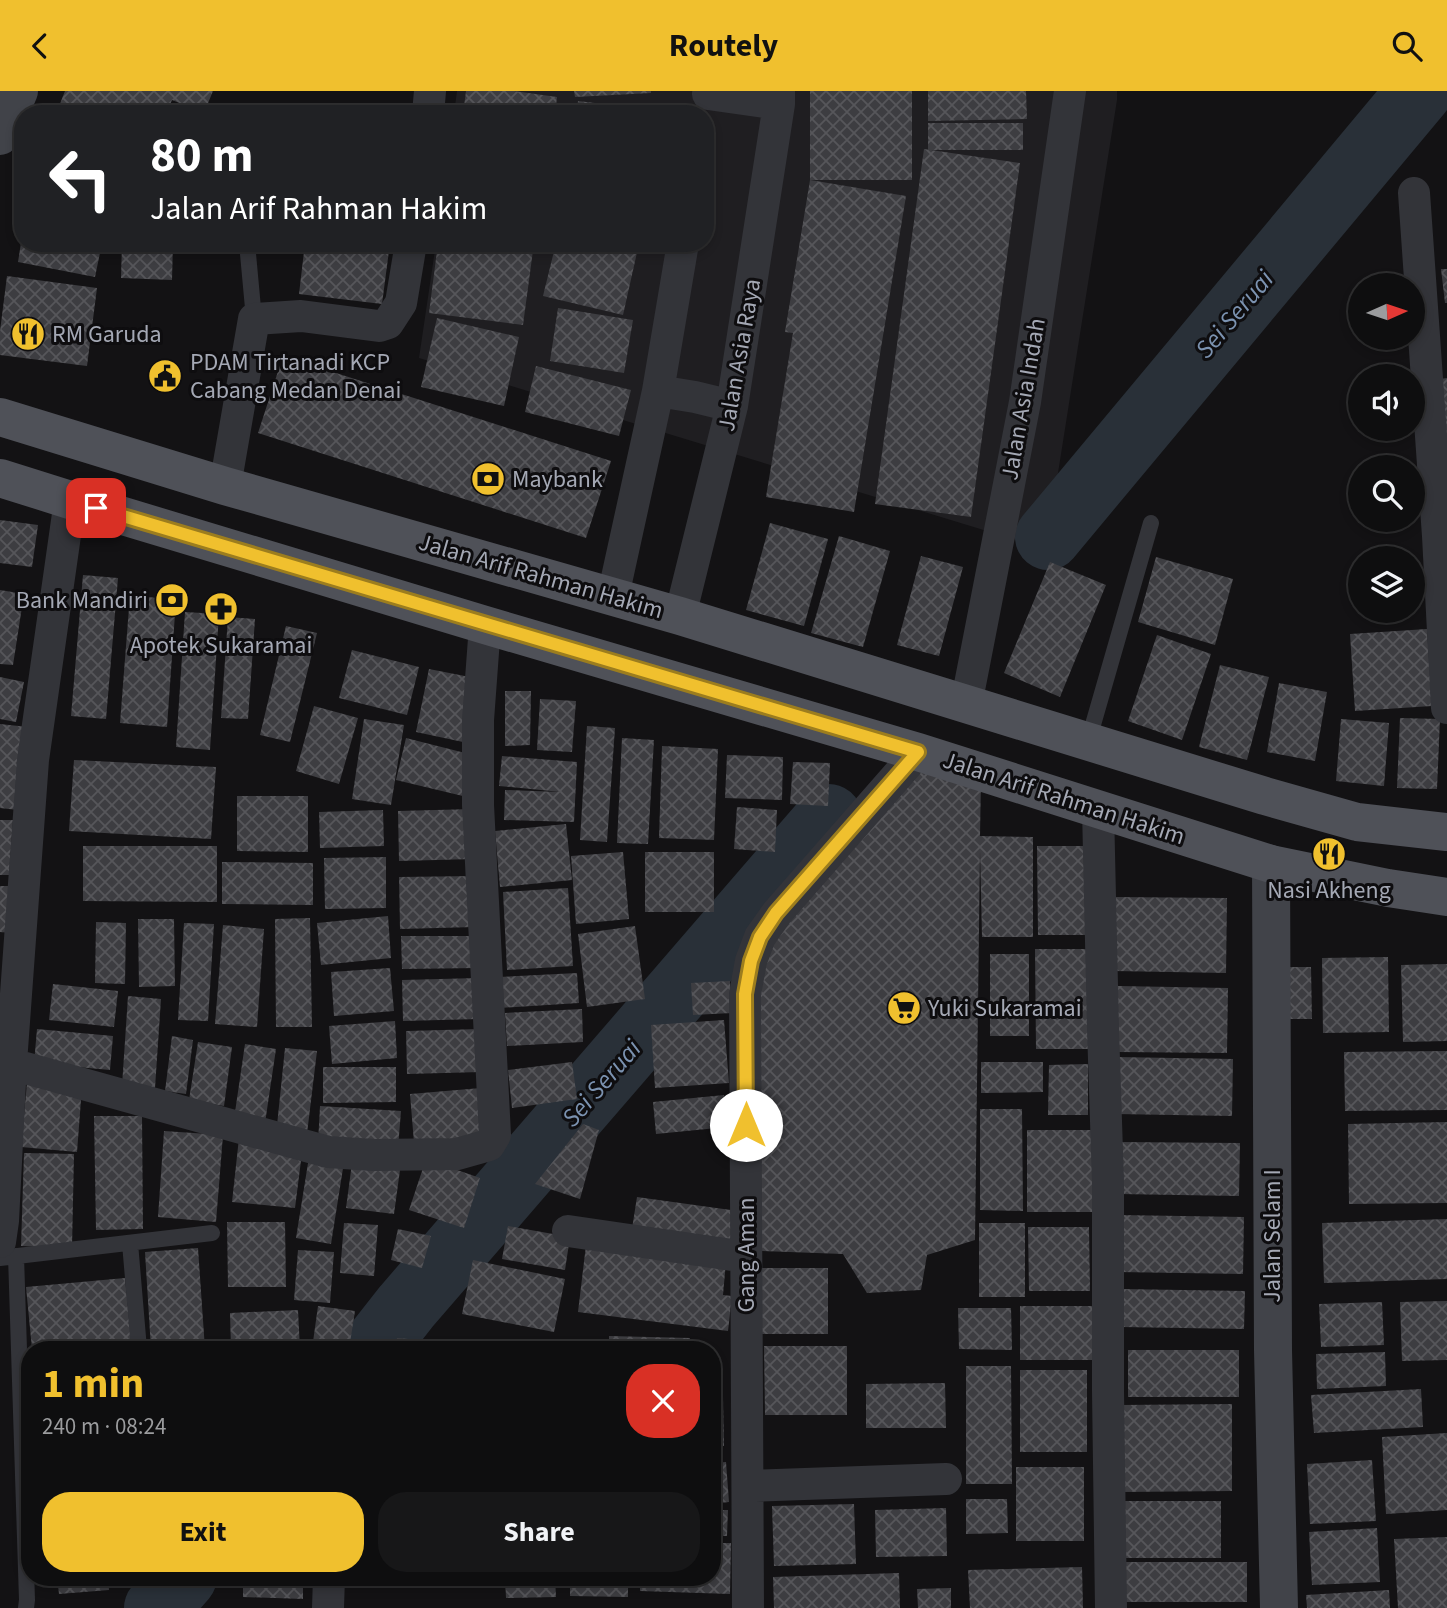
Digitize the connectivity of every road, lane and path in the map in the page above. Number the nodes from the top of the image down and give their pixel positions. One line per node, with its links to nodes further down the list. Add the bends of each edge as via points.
1 (19, 91): 5 (street)
2 (1070, 91): 21 (street, Jalan Asia Indah, via 1025,402)
3 (779, 98): 4 (street); 12 (street, Jalan Asia Raya)
4 (707, 100)
5 (0, 136)
6 (1413, 193): 22 (street)
7 (248, 252): 10 (lane)
8 (410, 252): 10 (street, via 401,303 388,323 379,326 300,316)
9 (681, 252): 11 (street)
10 (254, 319): 15 (street)
11 (658, 391): 12 (street); 18 (street)
12 (732, 406): 19 (street, Jalan Asia Raya)
13 (0, 417): 15 (main road, Jalan Arif Rahman Hakim)
14 (0, 478): 16 (main road, Jalan Arif Rahman Hakim)
15 (225, 486): 18 (main road, Jalan Arif Rahman Hakim)
16 (71, 501): 20 (main road, Jalan Arif Rahman Hakim); 29 (street, via 33,760)
17 (1151, 523): 23 (lane)
18 (613, 596): 19 (main road, Jalan Arif Rahman Hakim)
19 (680, 616): 21 (main road, Jalan Arif Rahman Hakim)
20 (485, 625): 24 (main road, Jalan Arif Rahman Hakim); 29 (street, via 478,805 495,1135 489,1145 457,1154 328,1152)
21 (966, 705): 23 (main road, Jalan Arif Rahman Hakim)
22 (1447, 708)
23 (1088, 742): 26 (main road, Jalan Arif Rahman Hakim, via 1357,822)
24 (918, 752): 25 (main road, Jalan Arif Rahman Hakim); 34 (street, Gang Aman, via 776,913 751,961 745,994)
25 (1098, 809): 27 (main road, Jalan Arif Rahman Hakim); 44 (street, via 1108,1182)
26 (1447, 832)
27 (1270, 864): 28 (main road, Jalan Arif Rahman Hakim); 45 (street, Jalan Selam I)
28 (1447, 897)
29 (5, 1062): 33 (street)
30 (568, 1231): 34 (street)
31 (212, 1233): 32 (lane)
32 (130, 1243): 33 (lane); 35 (lane)
33 (5, 1252): 38 (lane)
34 (746, 1257): 37 (street, Gang Aman)
35 (138, 1341)
36 (946, 1479): 37 (street)
37 (748, 1486): 43 (street, Gang Aman)
38 (21, 1506)
39 (26, 1586): 41 (lane)
40 (329, 1586): 42 (street)
41 (26, 1608)
42 (328, 1608)
43 (748, 1608)
44 (1111, 1608)
45 (1279, 1608)

